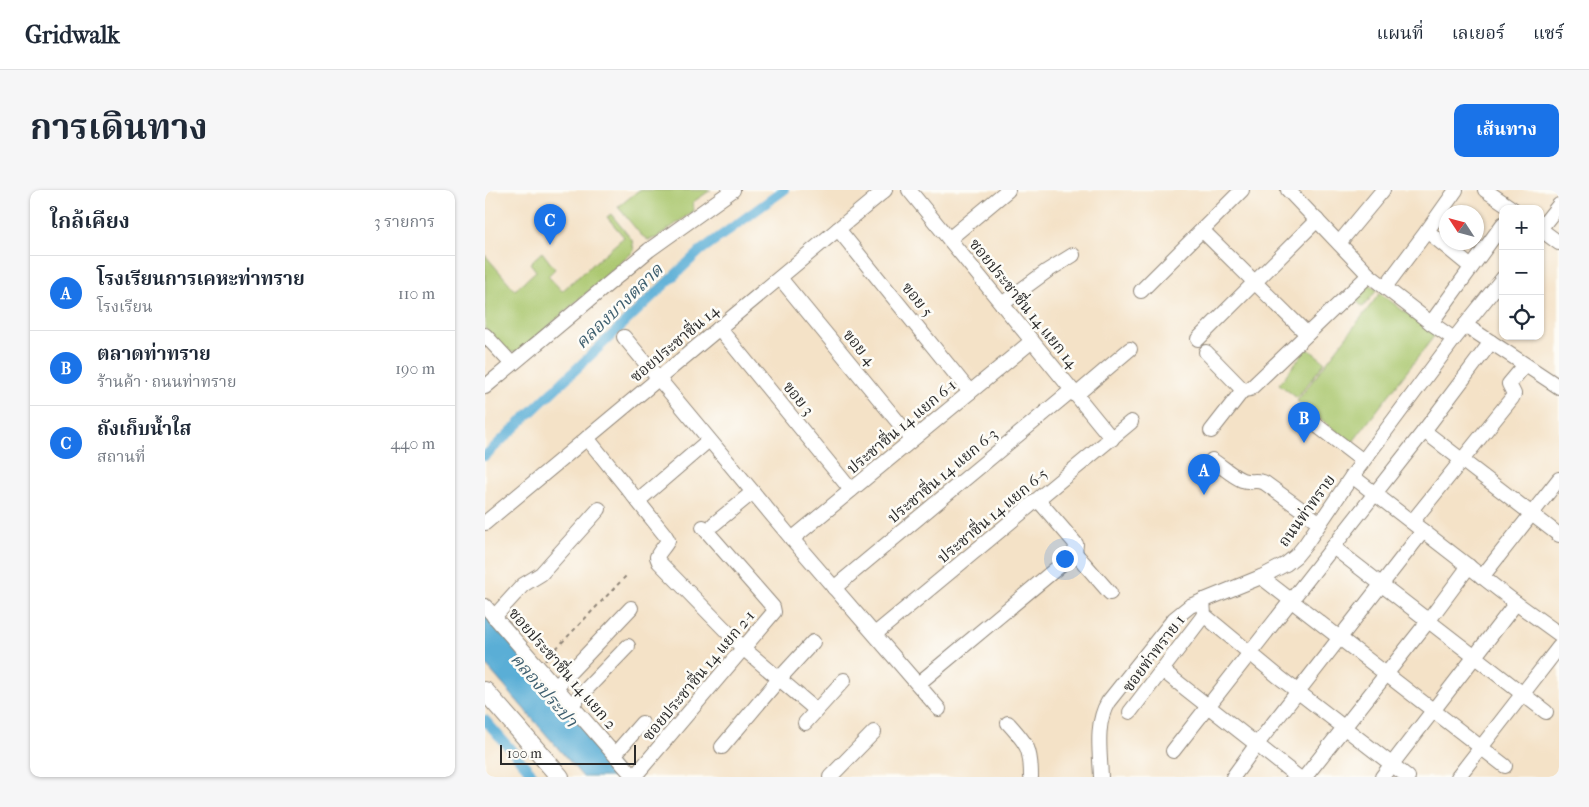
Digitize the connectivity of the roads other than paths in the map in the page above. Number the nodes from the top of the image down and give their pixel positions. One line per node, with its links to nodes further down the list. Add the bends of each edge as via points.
1 (733, 190): 43 (street, via 649,250)
2 (885, 190): 14 (street, ซอยประชาชื่น 14)
3 (909, 190): 19 (street, ซอยประชาชื่น 14 แยก 14)
4 (1008, 190): 19 (street)
5 (1242, 190): 15 (street)
6 (1288, 190): 12 (street)
7 (1383, 190): 21 (street)
8 (1456, 190): 17 (street)
9 (1485, 190): 10 (street)
10 (1507, 205)
11 (1559, 205): 13 (street)
12 (1317, 220): 21 (street); 26 (street)
13 (1544, 224)
14 (838, 230): 25 (street, ซอยประชาชื่น 14); 49 (street, ฃอย 5)
15 (1202, 230): 26 (street); 29 (street)
16 (1499, 230): 23 (street)
17 (1427, 232): 23 (street); 28 (street)
18 (1544, 232): 20 (street)
19 (949, 239): 30 (street, ซอยประชาชื่น 14 แยก 14)
20 (1559, 242)
21 (1339, 244): 24 (street)
22 (1073, 255): 30 (street)
23 (1471, 268): 31 (street)
24 (1369, 274): 28 (street); 34 (street)
25 (780, 278): 33 (street, ซอยประชาชื่น 14); 56 (street, ขอย 4)
26 (1255, 282): 34 (street); 37 (street)
27 (1499, 283): 32 (street, ถนนท่าทราย)
28 (1385, 287): 31 (street)
29 (1141, 290)
30 (1002, 304): 39 (street, ซอยประชาชื่น 14 แยก 14)
31 (1431, 323): 38 (street)
32 (1465, 325): 38 (street, ถนนท่าทราย); 40 (street)
33 (719, 328): 45 (street, ซอยประชาชื่น 14); 64 (street, ขอย 3)
34 (1307, 334): 48 (street)
35 (485, 335): 43 (street)
36 (623, 337): 45 (street)
37 (1198, 339)
38 (1454, 339): 61 (street, ถนนท่าทราย)
39 (1032, 341): 49 (street, ประชาชื่น 14 แยก 6-1); 50 (street, ซอยประชาชื่น 14 แยก 14)
40 (1491, 342): 44 (street); 53 (street)
41 (1130, 349): 50 (street, ประชาชื่น 14 แยก 6-3)
42 (1206, 352): 48 (street)
43 (511, 364): 46 (street)
44 (1525, 364): 47 (street); 60 (street, via 1510,383 1514,394 1512,398)
45 (659, 379): 55 (street, ซอยประชาชื่น 14); 58 (street)
46 (485, 387)
47 (1559, 387)
48 (1247, 390): 54 (street)
49 (970, 392): 56 (street, ประชาชื่น 14 แยก 6-1)
50 (1074, 392): 57 (street, ซอยประชาชื่น 14 แยก 14); 82 (street, ประชาชื่น 14 แยก 6-3)
51 (1307, 418): 61 (street)
52 (1131, 422): 57 (street, ประชาชื่น 14 แยก 6-5)
53 (1425, 430): 60 (street); 66 (street)
54 (1211, 431)
55 (587, 438): 68 (street); 71 (street, ซอยประชาชื่น 14)
56 (912, 439): 64 (street, ประชาชื่น 14 แยก 6-1)
57 (1112, 439): 67 (street, ประชาชื่น 14 แยก 6-5)
58 (709, 440): 65 (street); 68 (street)
59 (1212, 460): 72 (street, via 1240,480 1260,480)
60 (1462, 460): 70 (street); 73 (street)
61 (1363, 461): 62 (street, ถนนท่าทราย)
62 (1352, 476): 66 (street); 72 (street, ถนนท่าทราย)
63 (1559, 478): 70 (street)
64 (851, 490): 75 (street, ประชาชื่น 14 แยก 6-1)
65 (753, 492): 75 (street); 98 (street, ซอยประชาชื่น 14 แยก 2-1, via 708,526 773,607 771,617)
66 (1375, 494): 73 (street); 76 (street)
67 (1038, 500): 77 (street, via 1076,544); 93 (street, ประชาชื่น 14 แยก 6-5)
68 (638, 501): 98 (street, via 668,540 659,552 659,562)
69 (599, 509): 90 (street, via 541,574 523,585)
70 (1531, 514): 74 (street); 80 (street)
71 (485, 523)
72 (1320, 523): 79 (street, ถนนท่าทราย, via 1296,556)
73 (1417, 526): 78 (street); 81 (street)
74 (1559, 535)
75 (792, 539): 82 (street)
76 (1333, 547): 81 (street); 85 (street)
77 (1075, 553): 83 (street); 105 (street)
78 (1469, 566): 80 (street); 91 (street)
79 (1261, 577): 84 (street, ถนนท่าทราย); 85 (street)
80 (1482, 577): 86 (street)
81 (1381, 584): 91 (street); 94 (street)
82 (834, 588): 93 (street)
83 (1110, 593)
84 (1203, 600): 89 (street); 133 (street, ถนนท่าทราย, via 1174,619 1107,702 1101,716)
85 (1292, 601): 94 (street); 99 (street)
86 (1517, 604): 92 (street); 100 (street)
87 (485, 606): 90 (street, ซอยประชาชื่น 14 แยก 2)
88 (631, 608): 106 (street)
89 (1204, 615): 99 (street); 101 (street, ซอยท่าทราย 1)
90 (494, 616): 106 (street, ซอยประชาชื่น 14 แยก 2)
91 (1429, 620): 100 (street); 102 (street)
92 (1557, 628)
93 (875, 634): 105 (street)
94 (1339, 638): 102 (street); 108 (street)
95 (813, 642): 103 (street)
96 (628, 646): 110 (street)
97 (1559, 647): 109 (street)
98 (744, 649): 103 (street); 131 (street, ซอยประชาชื่น 14 แยก 2-1)
99 (1250, 654): 108 (street); 111 (street)
100 (1476, 658): 109 (street); 115 (street)
101 (1162, 670): 111 (street); 114 (street, ซอยท่าทราย 1)
102 (1387, 674): 115 (street); 120 (street)
103 (779, 679): 113 (street); 123 (street)
104 (843, 680): 113 (street)
105 (918, 684): 112 (street)
106 (556, 687): 110 (street, ซอยประชาชื่น 14 แยก 2)
107 (485, 691): 130 (main road)
108 (1297, 692): 120 (street); 122 (street)
109 (1523, 694): 116 (street); 124 (street)
110 (571, 705): 126 (street, ซอยประชาชื่น 14 แยก 2)
111 (1209, 706): 122 (street); 125 (street)
112 (939, 709)
113 (816, 710): 118 (street)
114 (1130, 712)
115 (1433, 712): 124 (street); 127 (street)
116 (1546, 712)
117 (642, 722): 126 (street)
118 (805, 723)
119 (1008, 723): 132 (street, via 1027,744)
120 (1345, 727): 127 (street); 136 (street)
121 (874, 732): 129 (street)
122 (1257, 744): 134 (street); 135 (street)
123 (722, 747)
124 (1481, 748): 128 (street); 139 (street)
125 (1173, 752)
126 (615, 754): 131 (street, ซอยประชาชื่น 14 แยก 2)
127 (1392, 765): 137 (street); 138 (street)
128 (1505, 766)
129 (832, 776)
130 (560, 777)
131 (634, 777)
132 (1031, 777)
133 (1101, 777)
134 (1233, 777)
135 (1298, 777)
136 (1305, 777)
137 (1383, 777)
138 (1408, 777)
139 (1458, 777)

